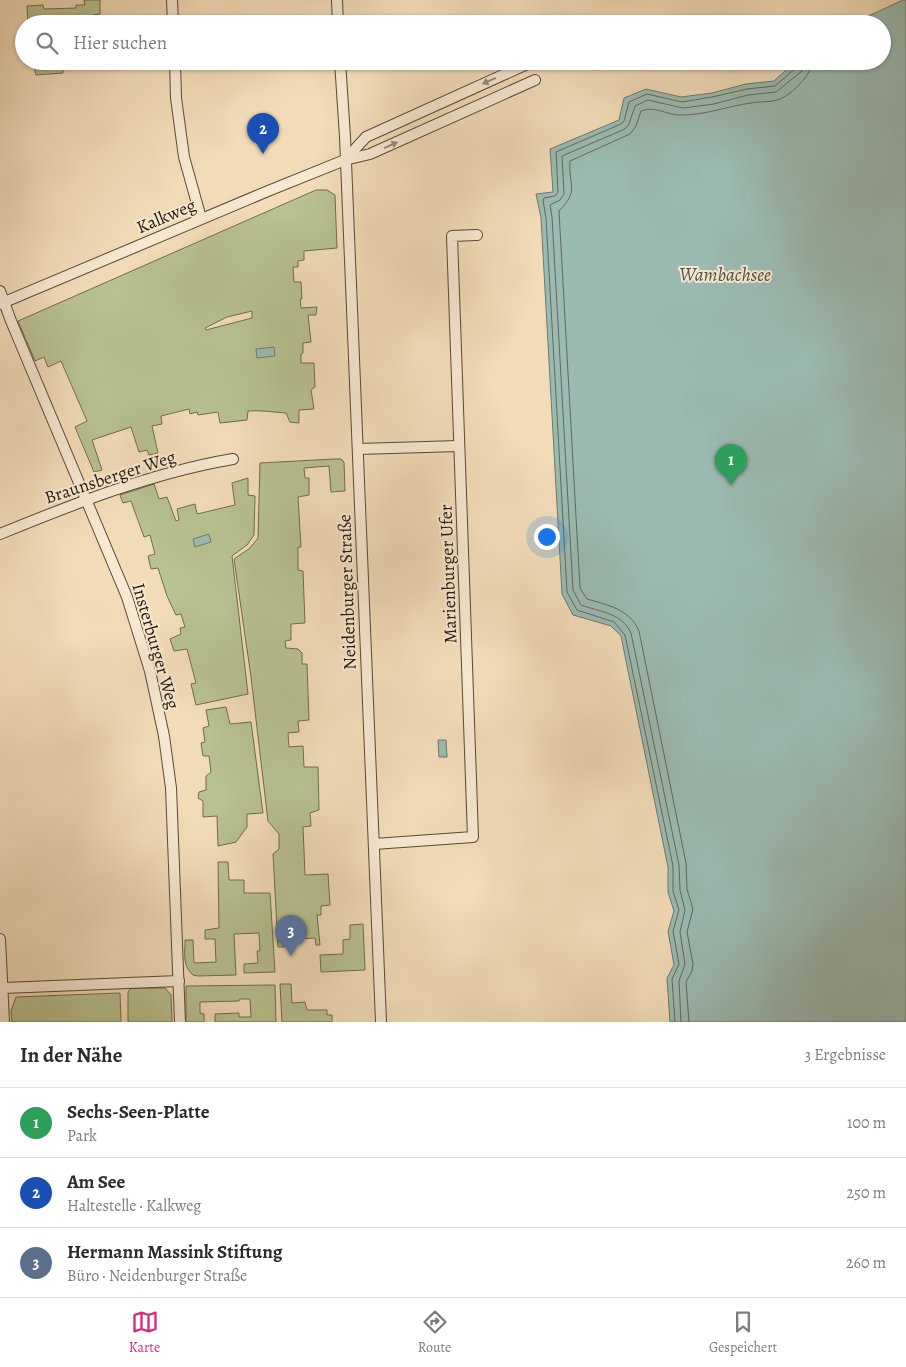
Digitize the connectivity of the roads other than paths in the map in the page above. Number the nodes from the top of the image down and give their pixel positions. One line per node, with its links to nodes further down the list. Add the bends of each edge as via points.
1 (172, 0): 3 (street)
2 (337, 0): 4 (street)
3 (173, 15)
4 (338, 15)
5 (174, 70): 10 (street, via 184,157)
6 (340, 70): 9 (street, Neidenburger Straße)
7 (514, 70): 9 (street, Kalkweg, one-way to 9, via 366,137)
8 (536, 80): 9 (street, Kalkweg, one-way to 8, via 370,154)
9 (345, 160): 10 (street, Kalkweg); 15 (street, Neidenburger Straße)
10 (201, 218): 13 (street, Kalkweg)
11 (477, 235): 14 (street, Marienburger Ufer, via 452,236)
12 (0, 291): 13 (street, Insterburger Weg)
13 (2, 303): 17 (street, Insterburger Weg)
14 (459, 446): 15 (street); 19 (street, Marienburger Ufer, via 473,836)
15 (358, 449): 19 (street, Neidenburger Straße)
16 (233, 459): 17 (street, Braunsberger Weg, via 142,480)
17 (86, 499): 18 (street, Braunsberger Weg); 21 (street, Insterburger Weg, via 127,597 150,671 164,736 171,788)
18 (0, 534)
19 (374, 844): 25 (street, Neidenburger Straße)
20 (0, 939): 22 (street)
21 (179, 981): 22 (street); 24 (street, Insterburger Weg)
22 (2, 988): 23 (street)
23 (4, 1022)
24 (180, 1022)
25 (381, 1022)

